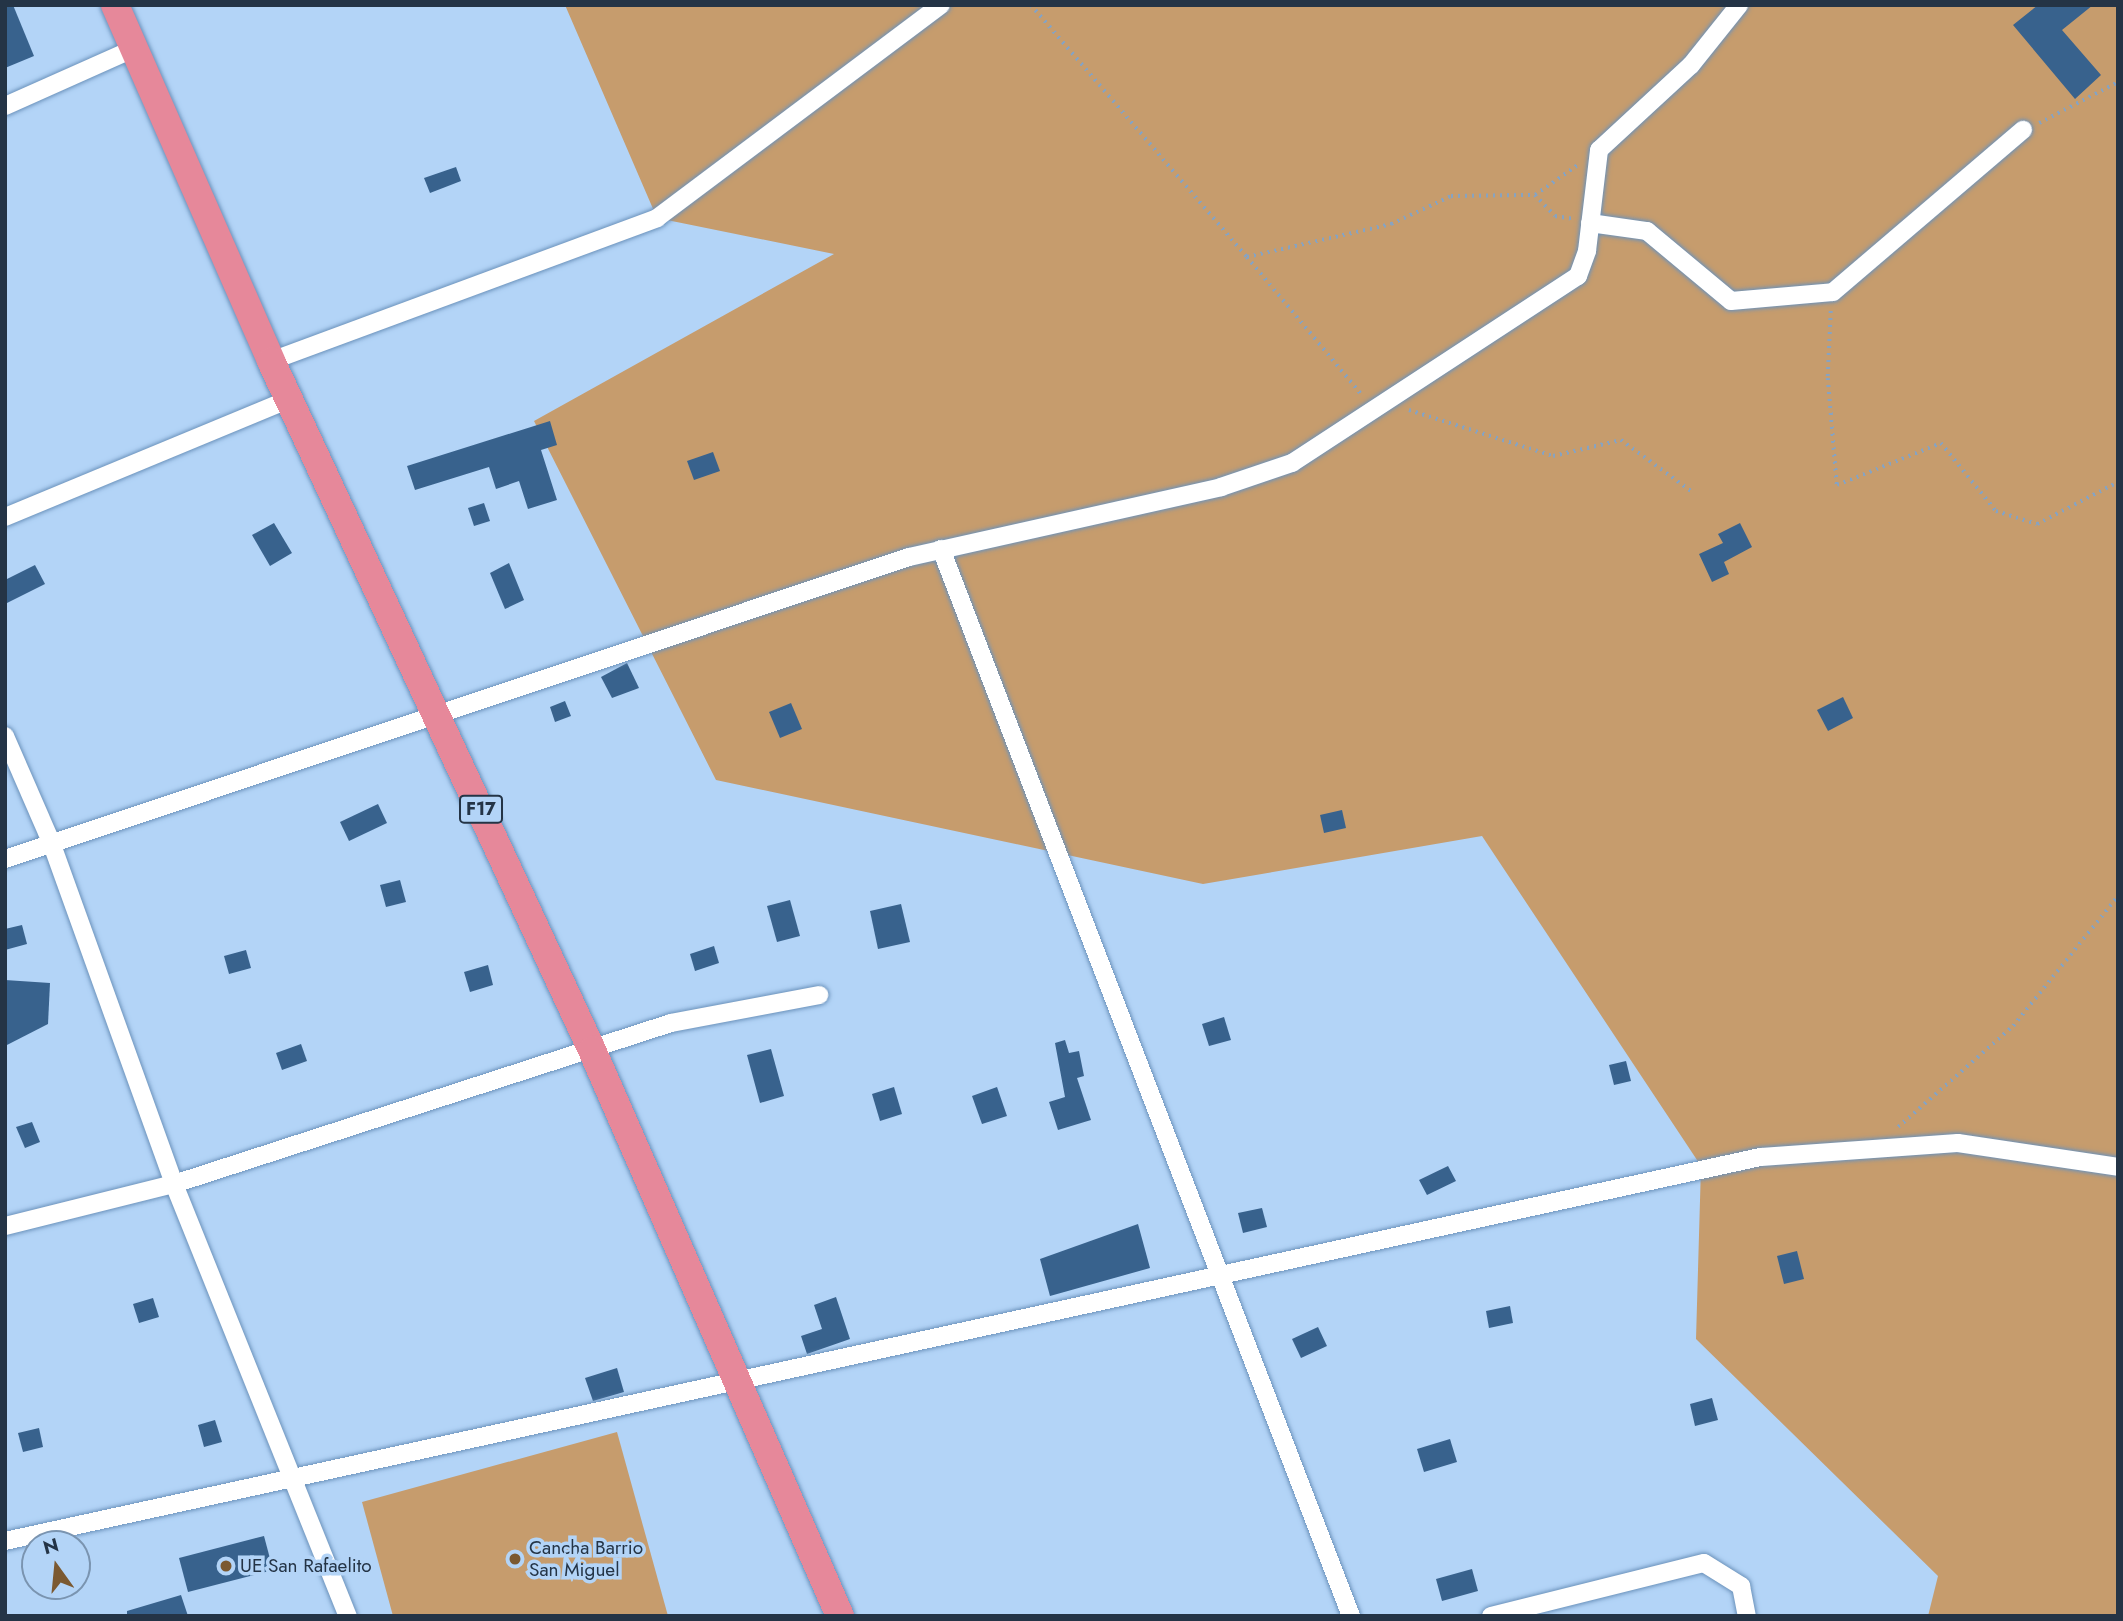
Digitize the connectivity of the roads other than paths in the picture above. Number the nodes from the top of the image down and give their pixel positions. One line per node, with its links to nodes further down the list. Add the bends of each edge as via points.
1 (114, 5): 4 (highway, F17)
2 (941, 5): 8 (street, via 657,218)
3 (1738, 5): 7 (street, via 1691,65 1599,150)
4 (133, 49): 5 (street); 8 (highway, F17)
5 (5, 106)
6 (2023, 130): 7 (street, via 1832,292 1731,301 1647,231)
7 (1590, 223): 11 (street, via 1578,276 1292,463 1221,486)
8 (271, 361): 9 (highway, F17)
9 (292, 398): 10 (street); 12 (highway, F17)
10 (5, 517)
11 (941, 549): 12 (street); 21 (street)
12 (436, 710): 14 (street); 17 (highway, F17)
13 (5, 736): 14 (street)
14 (51, 842): 15 (street); 19 (street)
15 (5, 859)
16 (819, 995): 17 (street, via 671,1023)
17 (592, 1049): 19 (street); 22 (highway, F17)
18 (2118, 1167): 21 (street, via 1958,1143 1761,1157)
19 (174, 1184): 20 (street); 23 (street)
20 (5, 1226)
21 (1222, 1273): 22 (street); 27 (street)
22 (741, 1380): 23 (street); 26 (highway, F17)
23 (292, 1475): 24 (street); 25 (street)
24 (5, 1541)
25 (348, 1616)
26 (840, 1616)
27 (1350, 1616)
28 (1491, 1616): 29 (street, via 1704,1563 1741,1586)
29 (1747, 1616)

